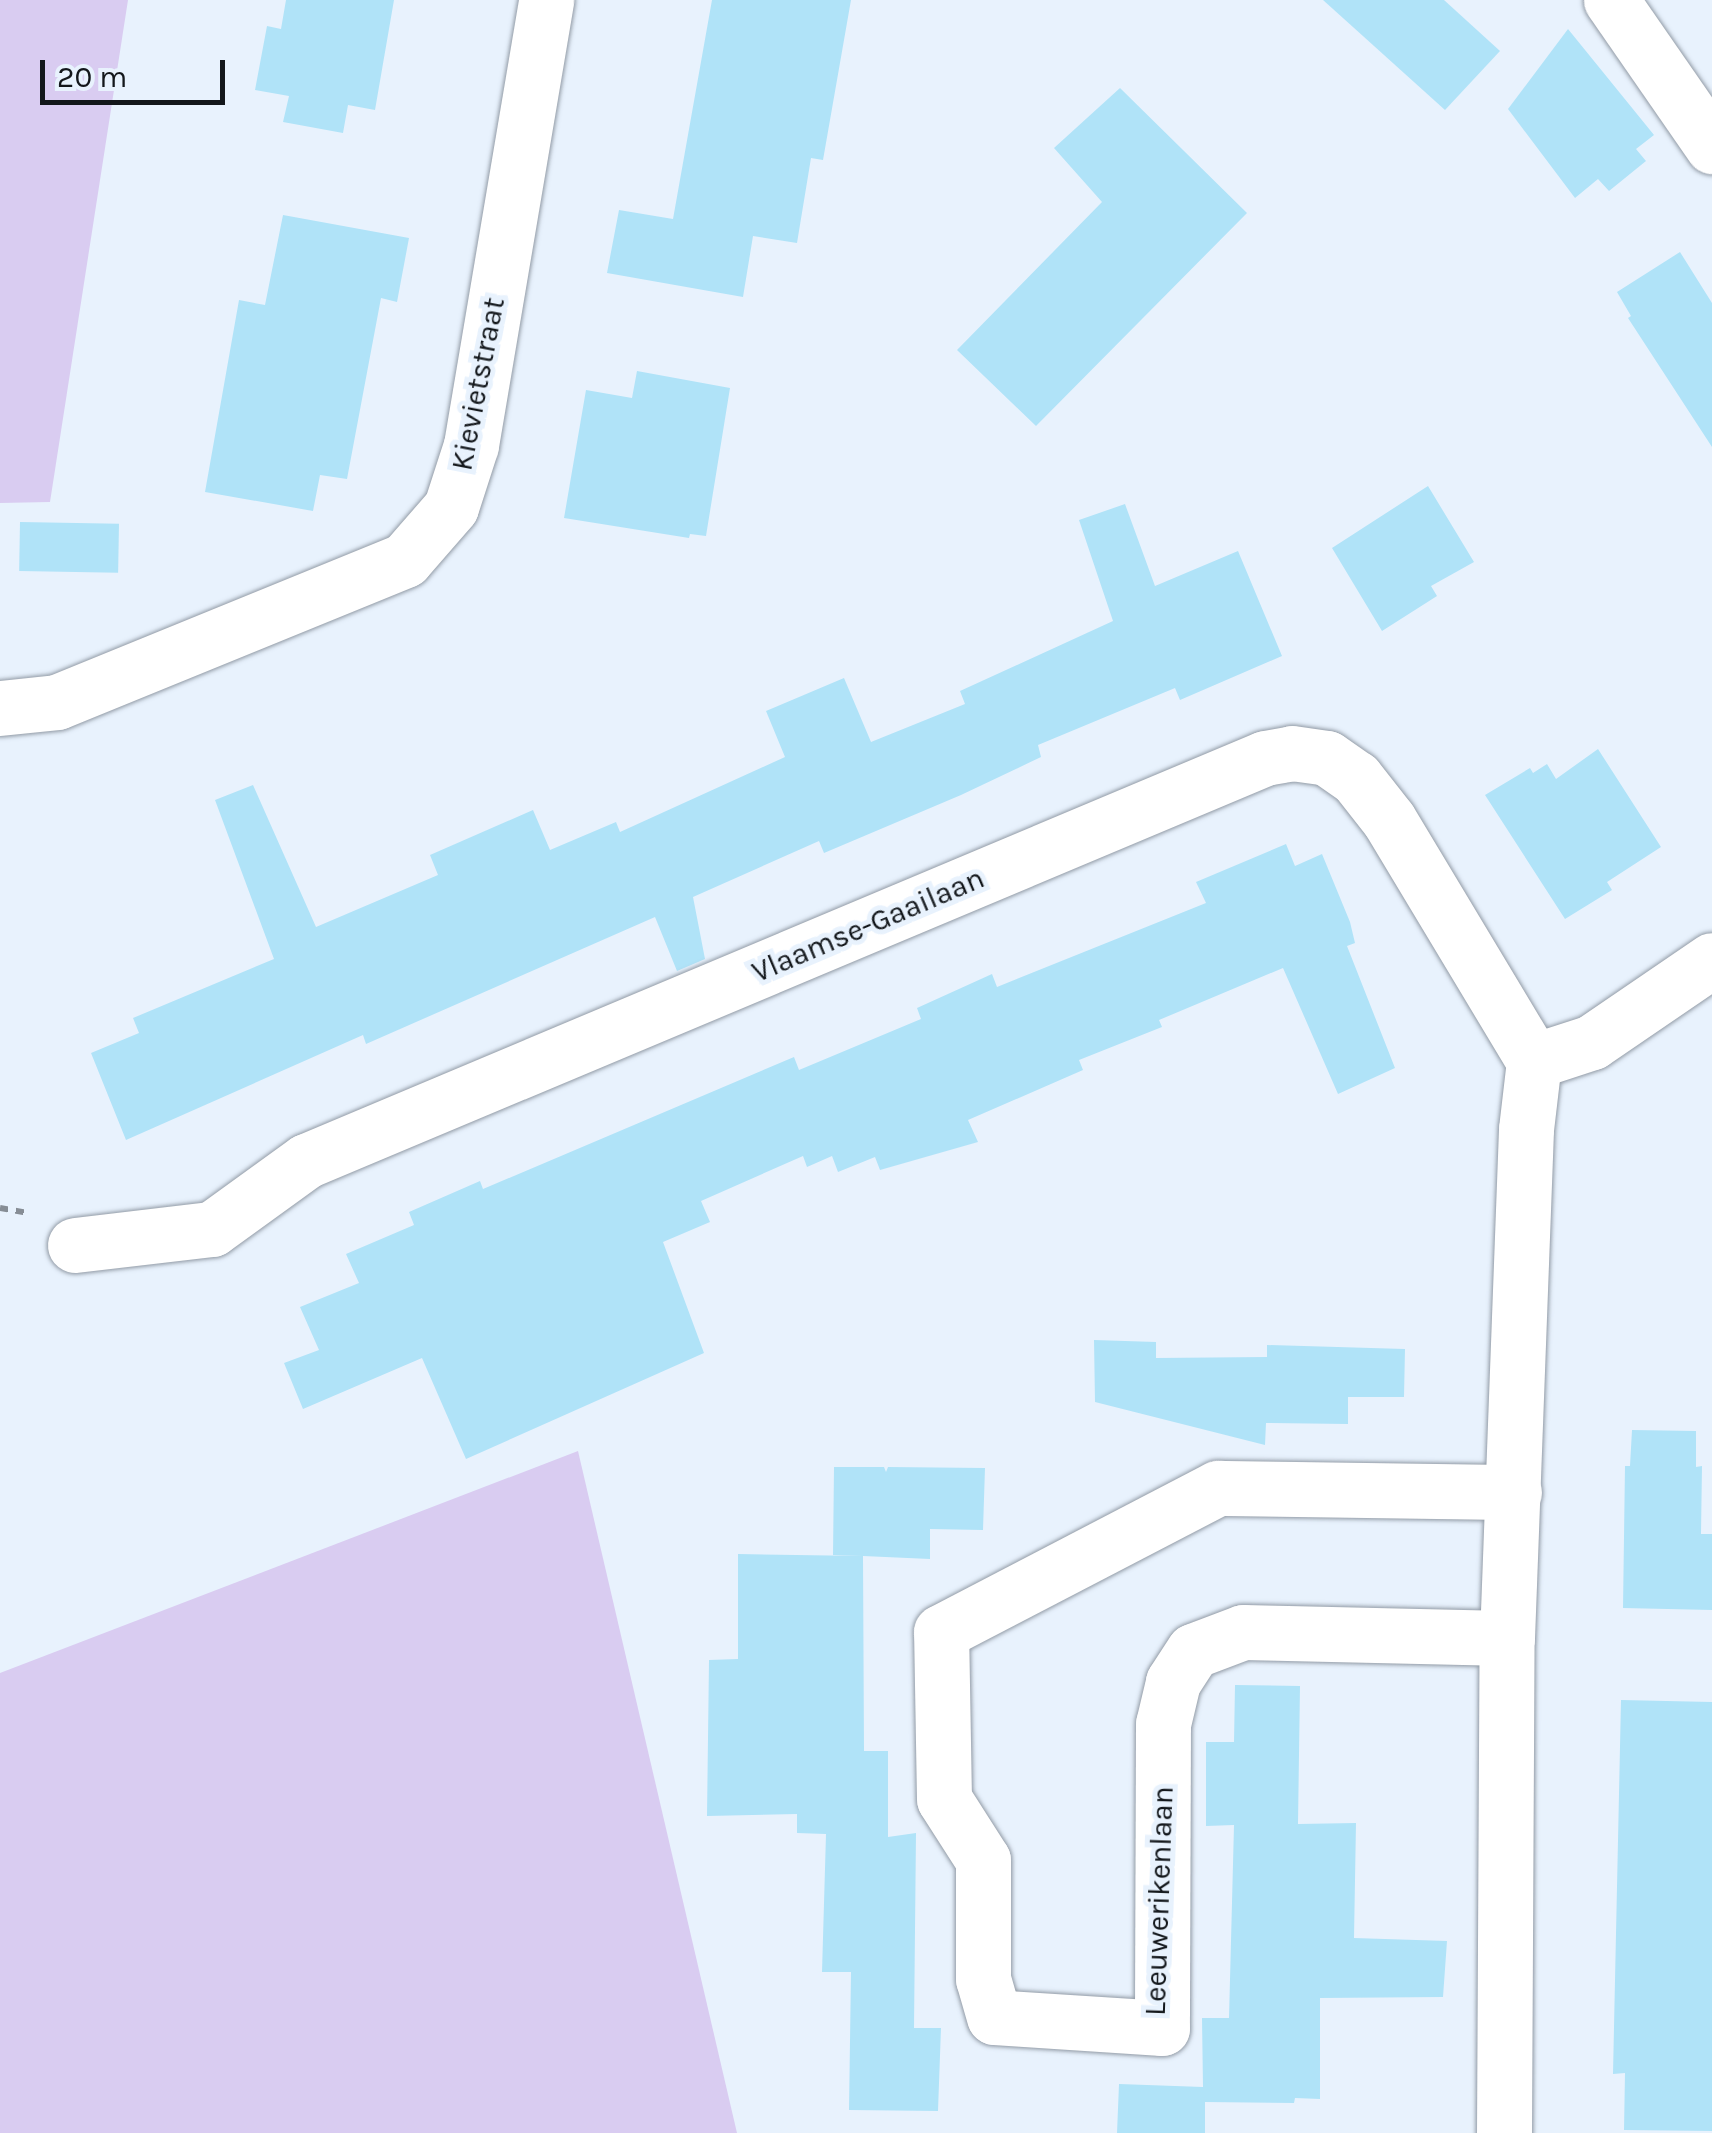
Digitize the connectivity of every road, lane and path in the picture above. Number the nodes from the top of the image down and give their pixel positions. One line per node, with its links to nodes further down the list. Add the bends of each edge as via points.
1 (546, 0): 4 (street, Kievietstraat, via 470,445 450,507 405,560 57,702)
2 (1611, 0): 3 (street)
3 (1712, 146)
4 (0, 708)
5 (1712, 960): 6 (street, via 1592,1042)
6 (1534, 1061): 7 (street, Vlaamse-Gaailaan, via 1356,778 1328,758 1292,752 306,1162 212,1228); 8 (street)
7 (75, 1245)
8 (1514, 1492): 9 (street); 9 (street, Leeuwerikenlaan, via 1218,1488 942,1632 944,1799 983,1860 983,1978 994,2017 1162,2028 1163,1724 1173,1682 1193,1651 1243,1632)
9 (1507, 1638): 10 (street)
10 (1504, 2133)

